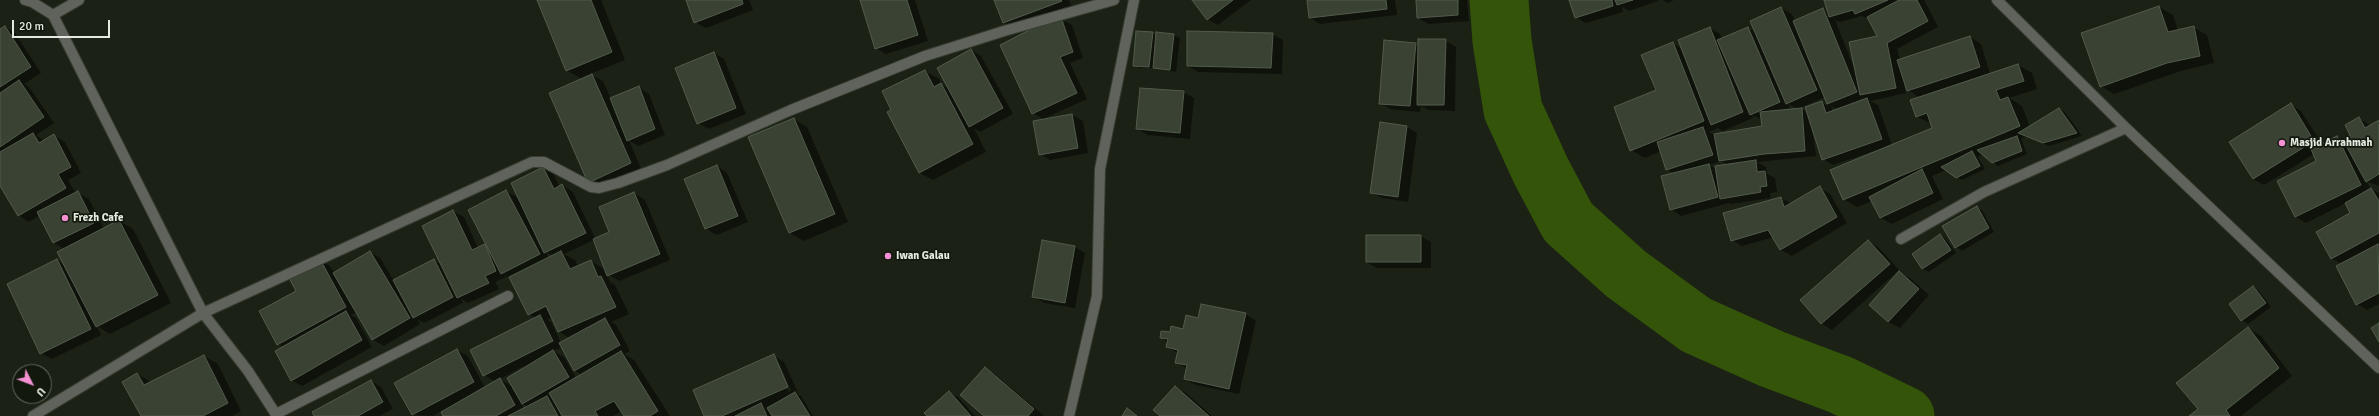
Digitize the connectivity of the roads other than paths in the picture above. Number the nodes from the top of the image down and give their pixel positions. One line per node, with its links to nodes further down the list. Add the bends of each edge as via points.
1 (25, 0): 6 (street)
2 (79, 0): 6 (street)
3 (1114, 0): 10 (street, via 1004,30 925,56 791,110 667,165 618,183 599,188 591,187 544,162 532,162)
4 (1134, 0): 14 (street, via 1100,168 1097,296)
5 (1997, 0): 7 (street)
6 (53, 15): 10 (street)
7 (2126, 128): 8 (street, via 1984,192); 11 (street)
8 (1901, 239)
9 (508, 296): 12 (street)
10 (202, 313): 12 (street, via 248,371); 13 (street)
11 (2379, 368)
12 (277, 415)
13 (33, 416)
14 (1069, 416)

